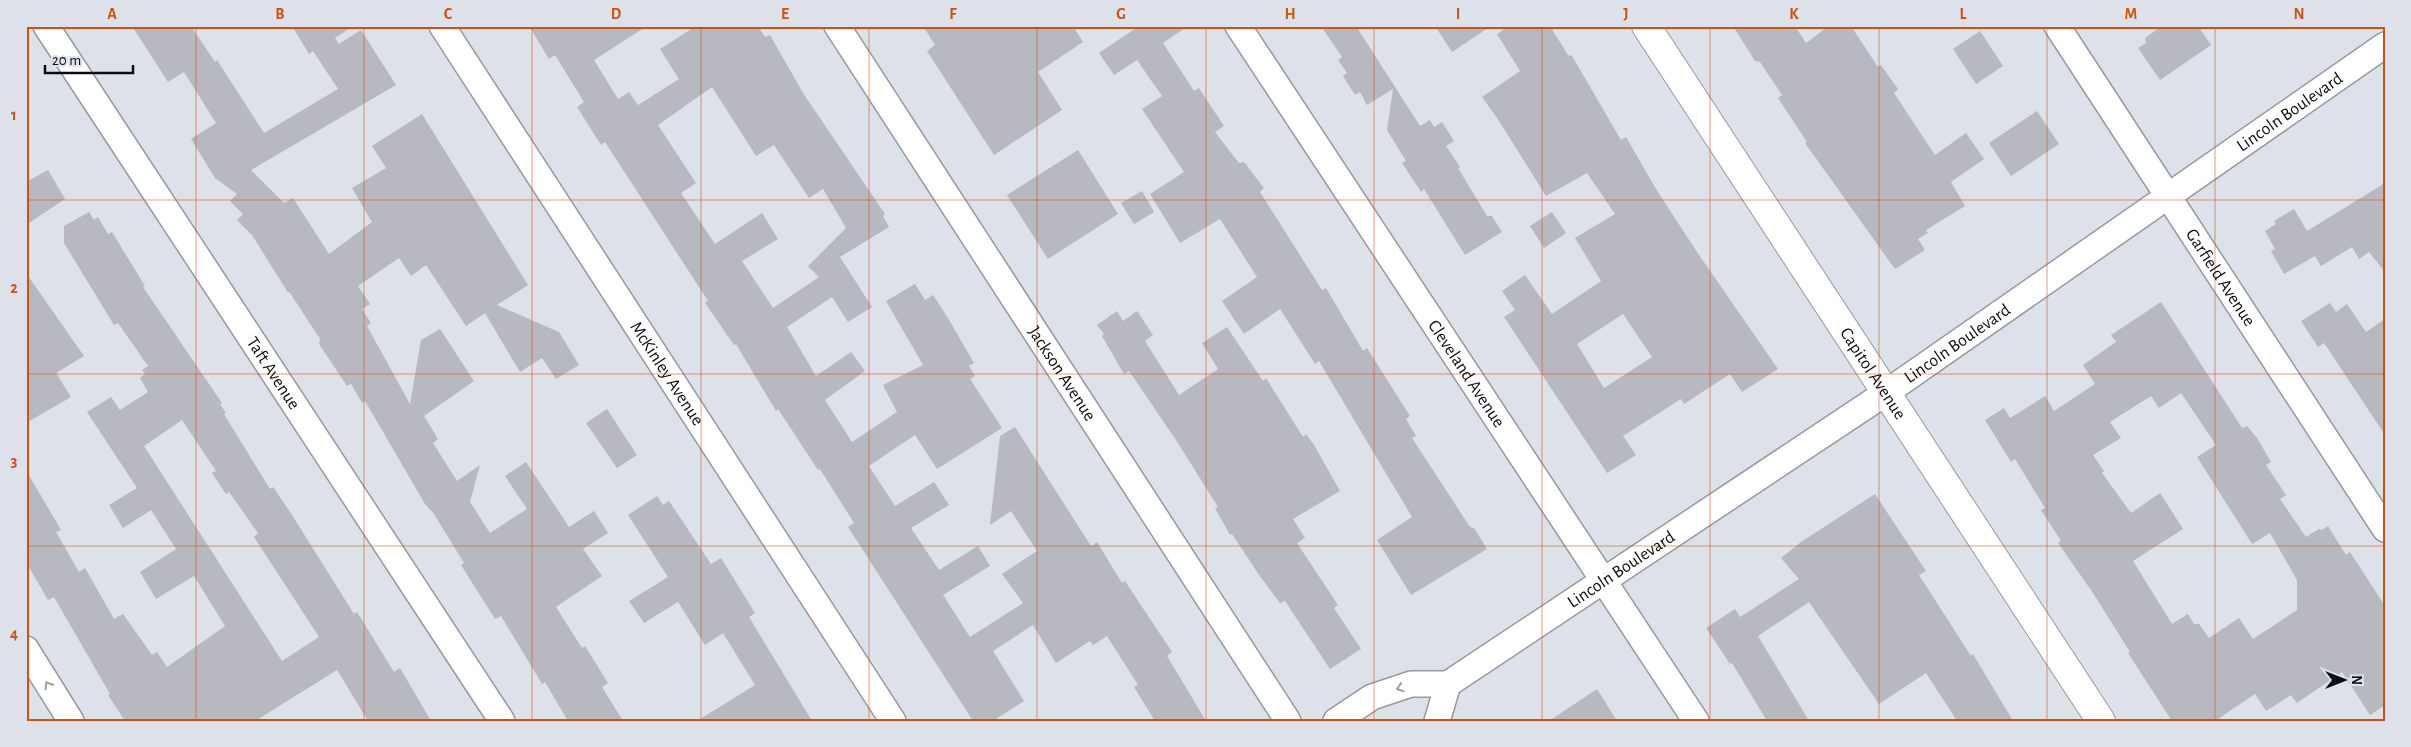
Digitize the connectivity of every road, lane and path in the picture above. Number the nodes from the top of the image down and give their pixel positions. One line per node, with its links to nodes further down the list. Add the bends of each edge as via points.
1 (46, 26): 15 (street, Taft Avenue)
2 (442, 26): 16 (street, McKinley Avenue)
3 (837, 26): 17 (street, Jackson Avenue)
4 (1238, 26): 11 (street, Cleveland Avenue)
5 (1646, 26): 9 (main road, Capitol Avenue)
6 (2057, 26): 8 (street, Garfield Avenue)
7 (2385, 45): 8 (street, Lincoln Boulevard)
8 (2168, 196): 9 (street, Lincoln Boulevard); 10 (street, Garfield Avenue)
9 (1887, 392): 11 (street, Lincoln Boulevard); 21 (main road, Capitol Avenue)
10 (2385, 529)
11 (1606, 581): 13 (street, Lincoln Boulevard); 20 (street, Cleveland Avenue)
12 (26, 649): 14 (street, one-way to 12)
13 (1448, 684): 18 (street, one-way to 18, via 1411,684 1372,697); 19 (street)
14 (71, 721)
15 (502, 721)
16 (893, 721)
17 (1288, 721)
18 (1336, 721)
19 (1437, 721)
20 (1696, 721)
21 (2101, 721)

